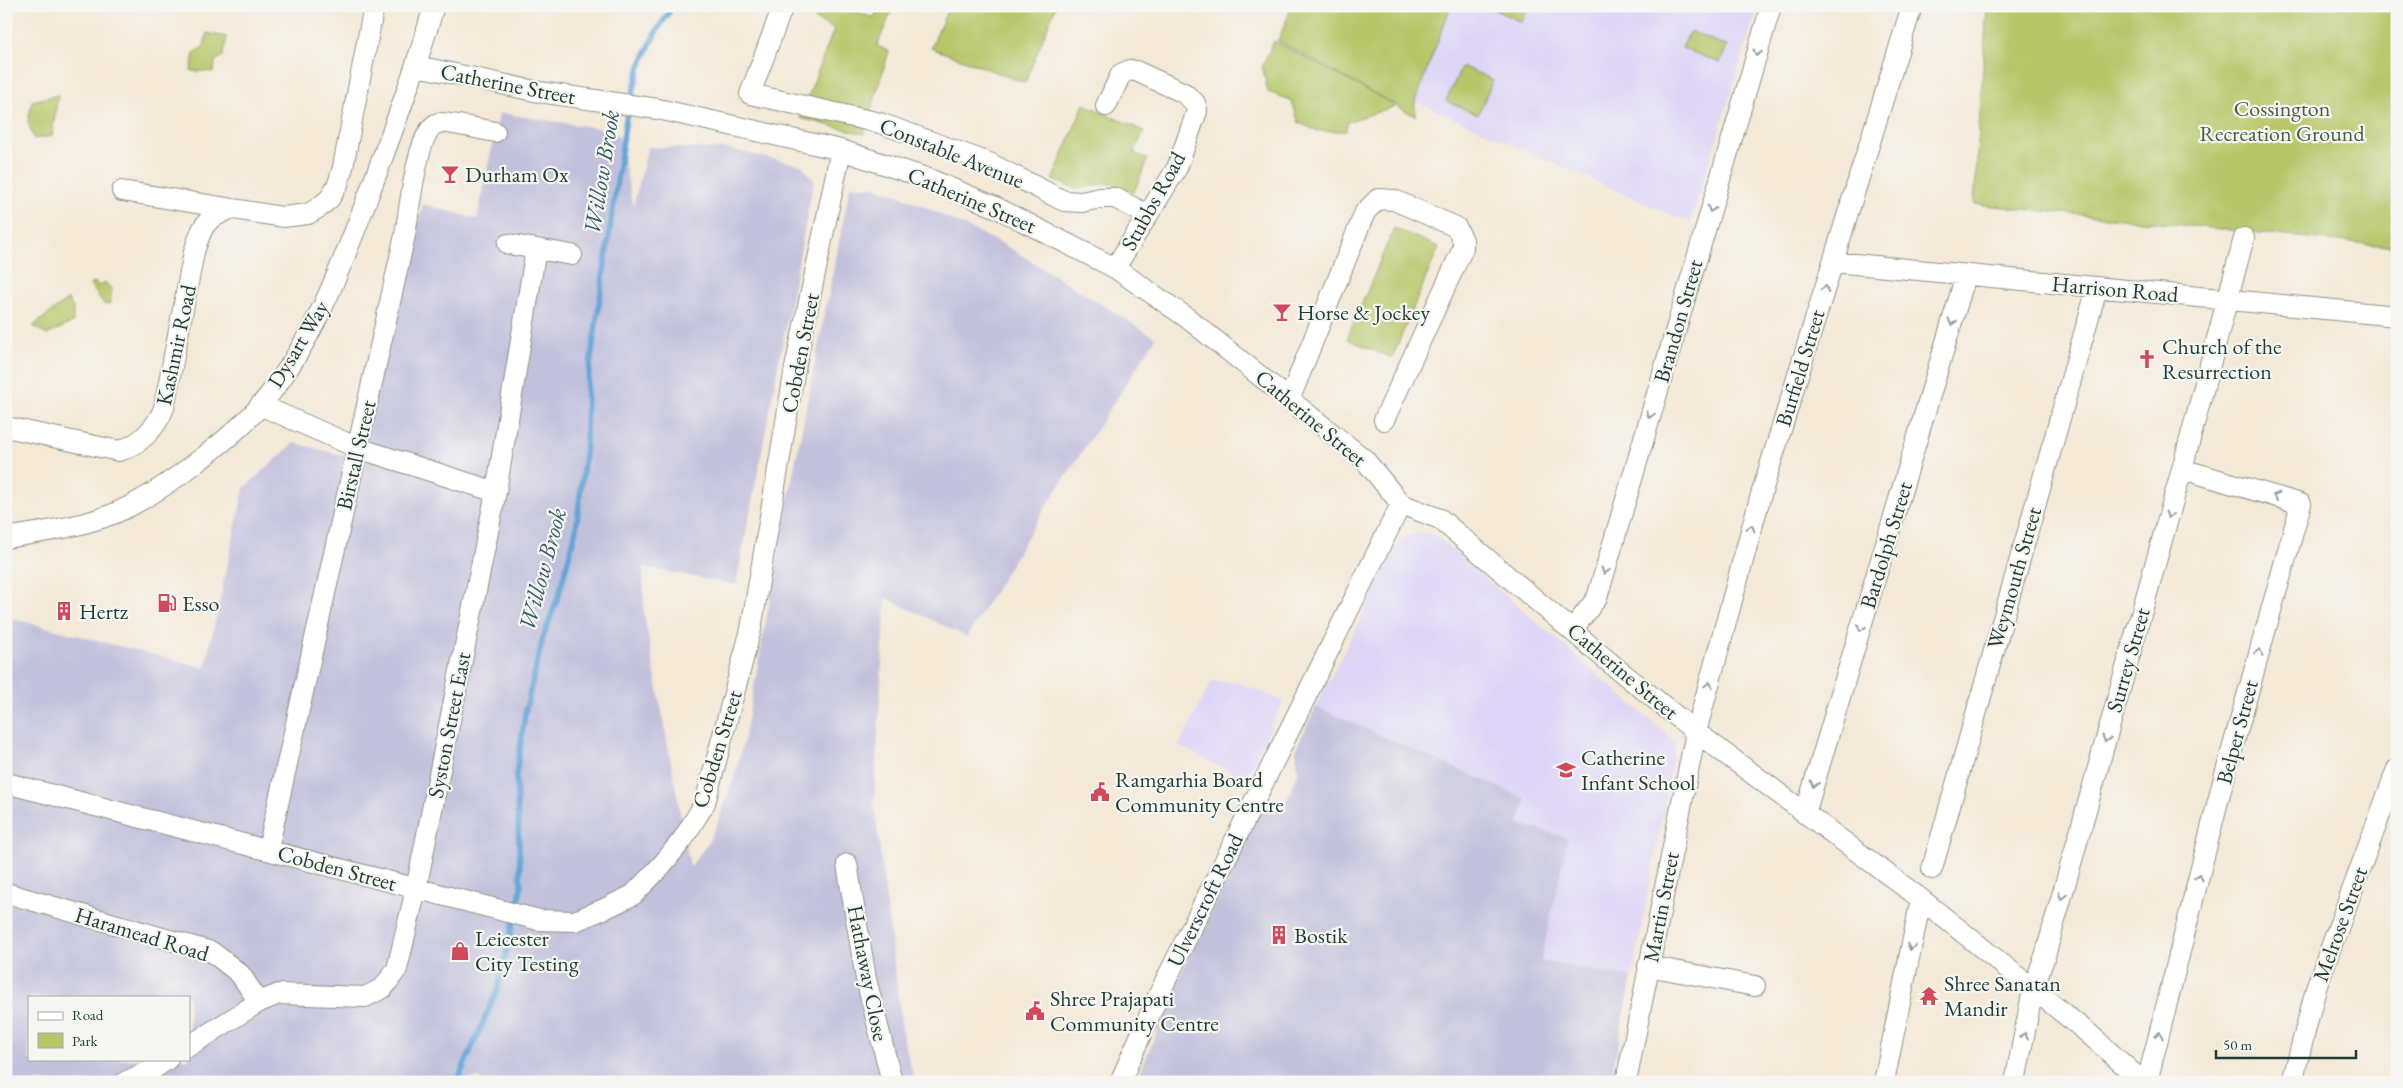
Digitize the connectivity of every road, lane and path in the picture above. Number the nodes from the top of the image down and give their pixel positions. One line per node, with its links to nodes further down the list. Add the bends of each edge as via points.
1 (374, 6): 11 (street, via 343,167 330,198 308,214 283,217)
2 (434, 6): 6 (street, Dysart Way)
3 (783, 6): 12 (street, Constable Avenue, via 750,94 880,123 989,163 1064,201 1115,198)
4 (1771, 6): 32 (street, Brandon Street, one-way to 32, via 1597,598)
5 (1912, 6): 17 (street, Burfield Street)
6 (416, 66): 9 (street, Catherine Street, via 539,92 658,109); 24 (street, Dysart Way, via 342,267 286,371)
7 (1106, 106): 12 (street, Stubbs Road, via 1121,74 1130,70 1184,93 1195,104 1196,118 1177,168)
8 (495, 132): 27 (street, Birstall Street, via 439,122 428,128 421,144 405,235)
9 (840, 150): 18 (street, Catherine Street, via 929,180 995,207); 41 (street, Cobden Street, via 795,368 751,629 705,803 683,839 633,895 575,920 539,920)
10 (122, 191): 11 (street)
11 (230, 209): 26 (street, Kashmir Road, via 211,216 201,230 164,408 159,422 150,432 129,448 118,451)
12 (1148, 216): 18 (street, Stubbs Road)
13 (2244, 238): 21 (street, Surrey Street)
14 (508, 244): 15 (street)
15 (536, 249): 16 (street); 29 (street, Syston Street East)
16 (572, 255)
17 (1834, 262): 19 (street, Harrison Road); 33 (street, Burfield Street, one-way to 17, via 1760,498)
18 (1115, 268): 23 (street, Catherine Street, via 1186,317)
19 (1966, 275): 20 (street, Harrison Road); 37 (street, Bardolph Street, one-way to 37)
20 (2097, 288): 21 (street, Harrison Road); 40 (street, Weymouth Street)
21 (2228, 298): 22 (street, Harrison Road); 28 (street, Surrey Street)
22 (2397, 316)
23 (1290, 398): 25 (street, via 1365,212 1378,199 1394,200 1456,227 1463,240 1463,248); 30 (street, Catherine Street, via 1364,459)
24 (260, 405): 27 (street); 31 (street, Dysart Way, via 205,456 144,499 112,514 79,524)
25 (1384, 420)
26 (6, 427)
27 (358, 448): 29 (street); 38 (street, Birstall Street)
28 (2182, 468): 46 (street, Surrey Street, one-way to 46); 57 (street, Belper Street, one-way to 28, via 2222,785 2301,504)
29 (496, 492): 41 (street, Syston Street East)
30 (1401, 504): 32 (street, Catherine Street, via 1440,519); 52 (street, Ulverscroft Road, via 1158,996)
31 (6, 538)
32 (1573, 629): 33 (street, Catherine Street)
33 (1696, 732): 37 (street, Catherine Street); 44 (street, Martin Street)
34 (2397, 769): 36 (street, Melrose Street)
35 (6, 783): 38 (street, Cobden Street)
36 (2391, 806): 58 (street, Melrose Street, via 2317,985)
37 (1805, 814): 43 (street, Catherine Street)
38 (268, 849): 41 (street, Cobden Street)
39 (848, 864): 51 (street, Hathaway Close, via 866,980)
40 (1932, 868)
41 (416, 889): 47 (street, Syston Street East, via 397,969 383,988 366,997 280,994)
42 (6, 893): 47 (street, Haramead Road, via 212,952 240,974)
43 (1920, 899): 46 (street, Catherine Street); 54 (street, one-way to 54)
44 (1648, 966): 45 (street); 53 (street, Martin Street)
45 (1755, 986)
46 (2033, 989): 55 (street, Surrey Street, one-way to 46); 56 (street, Catherine Street, via 2088,1032)
47 (259, 1002): 48 (street, Syston Street East)
48 (190, 1045)
49 (166, 1060): 50 (street)
50 (125, 1082)
51 (892, 1082)
52 (1120, 1082)
53 (1626, 1082)
54 (1884, 1082)
55 (2015, 1082)
56 (2143, 1082)
57 (2147, 1082)
58 (2292, 1082)

